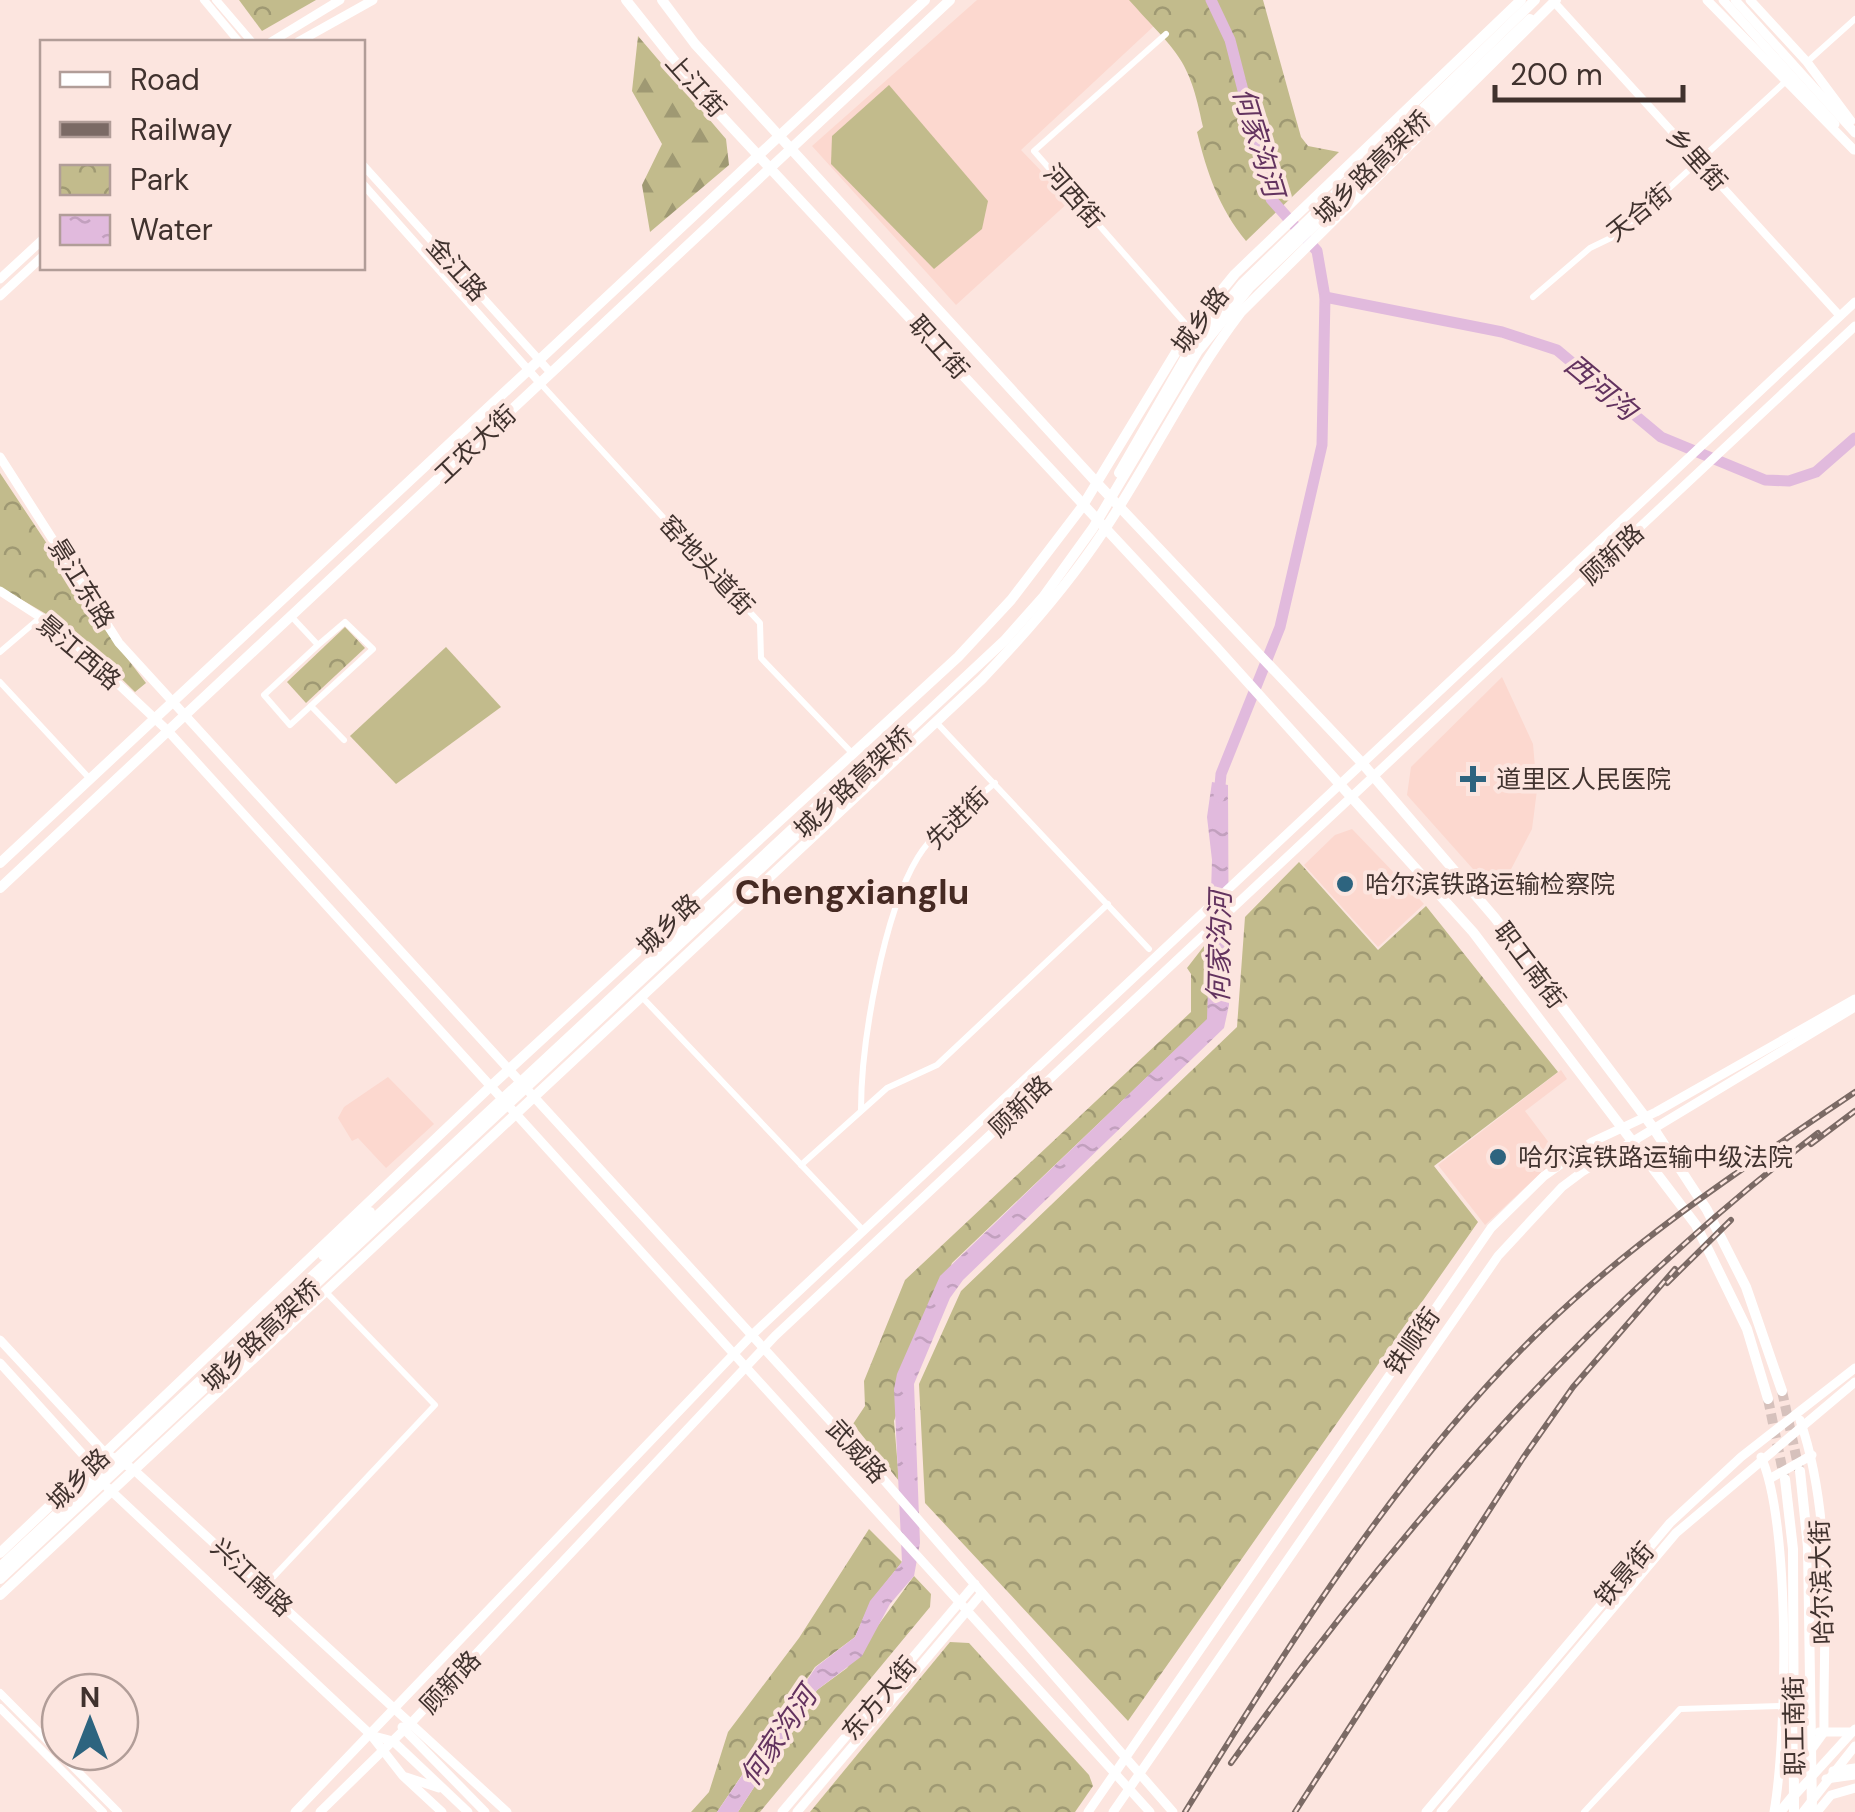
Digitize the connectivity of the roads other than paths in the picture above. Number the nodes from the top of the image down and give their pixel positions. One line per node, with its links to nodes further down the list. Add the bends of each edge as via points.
1 (204, 0): 20 (street)
2 (216, 0): 21 (street)
3 (340, 0): 22 (main road)
4 (373, 0): 23 (main road)
5 (626, 0): 31 (main road, 上江街)
6 (662, 0): 28 (main road, 上江街)
7 (925, 0): 28 (main road, 工农大街)
8 (950, 0): 29 (main road, 工农大街)
9 (1521, 0): 16 (main road)
10 (1533, 0): 16 (main road); 19 (main road)
11 (1708, 0): 25 (main road)
12 (1723, 0): 26 (main road)
13 (1734, 0): 26 (main road)
14 (1750, 0): 24 (main road)
15 (1555, 1): 19 (main road); 32 (street, 乡里街); 51 (main road, 城乡路, via 1241,312 1199,367)
16 (1501, 18): 44 (main road, 城乡路, via 1304,206)
17 (1855, 19): 24 (street)
18 (1166, 34): 44 (street, 河西街, via 1034,151)
19 (1497, 39): 79 (main road, 城乡路高架桥, via 1230,298 1168,384 1088,526 1017,619); 119 (main road, 城乡路高架桥, via 1249,288 1198,352 1094,528 1004,641)
20 (237, 40)
21 (250, 40)
22 (274, 40)
23 (302, 40)
24 (1807, 62): 27 (main road)
25 (1785, 82): 30 (main road); 32 (street, 天合街)
26 (1835, 117): 27 (main road); 30 (main road)
27 (1855, 130)
28 (779, 134): 29 (main road, 上江街); 31 (main road, 工农大街)
29 (792, 147): 33 (main road, 工农大街); 50 (main road, 职工街)
30 (1855, 150)
31 (759, 152): 33 (main road, 上江街); 45 (main road, 工农大街)
32 (1698, 160): 40 (street, 天合街, via 1619,234 1590,248); 42 (street, 乡里街)
33 (772, 165): 47 (main road, 工农大街); 52 (main road, 职工街)
34 (365, 167): 45 (street, 金江路)
35 (365, 186): 46 (street, 金江路)
36 (40, 242): 38 (main road)
37 (40, 259): 39 (main road)
38 (0, 279)
39 (0, 296)
40 (1533, 297)
41 (1855, 302): 42 (main road)
42 (1840, 316): 68 (main road, 顾新路)
43 (1855, 326): 69 (main road, 顾新路)
44 (1190, 329): 50 (main road, 城乡路)
45 (538, 359): 46 (main road, 工农大街); 47 (street, 金江路)
46 (528, 370): 48 (street, 金江路); 60 (main road, 工农大街)
47 (551, 373): 48 (main road, 工农大街)
48 (540, 384): 55 (main road, 工农大街); 67 (street, 窑地头道街, via 760,623 761,658)
49 (0, 457): 60 (main road, 景江东路, via 86,598)
50 (1097, 483): 51 (main road, 职工街); 52 (main road, 城乡路)
51 (1120, 502): 53 (main road, 城乡路); 68 (main road, 职工南街)
52 (1082, 506): 53 (main road, 职工街); 67 (main road, 城乡路, via 1011,600)
53 (1105, 530): 64 (main road, 城乡路, via 1032,626); 72 (main road, 职工南街)
54 (0, 592): 56 (main road, 景江西路)
55 (291, 616): 57 (street); 62 (main road, 工农大街)
56 (40, 618): 58 (street); 63 (main road, 景江西路)
57 (318, 645): 61 (street, via 264,695 290,725); 61 (street, via 344,622 373,648)
58 (0, 652)
59 (0, 682): 70 (street)
60 (174, 700): 62 (main road, 景江东路); 63 (main road, 工农大街)
61 (311, 706): 66 (street)
62 (186, 714): 65 (main road, 工农大街); 82 (main road, 景江东路)
63 (154, 718): 65 (main road, 景江西路); 70 (main road, 工农大街)
64 (936, 720): 71 (street, 先进街); 78 (main road, 城乡路)
65 (168, 731): 75 (main road, 工农大街); 83 (main road, 景江西路)
66 (344, 740)
67 (853, 754): 82 (main road, 城乡路)
68 (1362, 763): 69 (main road, 职工南街); 72 (main road, 顾新路)
69 (1373, 776): 73 (main road, 顾新路); 87 (main road, 职工南街, via 1495,918)
70 (90, 779): 74 (main road, 工农大街)
71 (995, 782): 76 (street); 85 (street, 先进街, via 932,839 901,889 861,1076)
72 (1341, 782): 73 (main road, 职工南街); 92 (main road, 顾新路)
73 (1352, 796): 88 (main road, 职工南街, via 1473,932); 97 (main road, 顾新路)
74 (0, 862)
75 (0, 888)
76 (1108, 904): 77 (street); 85 (street, via 937,1065 887,1088)
77 (1150, 949)
78 (640, 995): 84 (main road, 城乡路); 91 (street)
79 (609, 998): 94 (main road); 118 (main road, 城乡路高架桥)
80 (1855, 998): 87 (main road, 铁顺街)
81 (1855, 1007): 89 (main road, 铁顺街)
82 (510, 1068): 83 (main road, 城乡路); 84 (main road, 武威路)
83 (490, 1086): 86 (main road, 武威路); 94 (main road, 城乡路)
84 (534, 1096): 86 (main road, 城乡路); 95 (main road, 武威路)
85 (861, 1111): 91 (street)
86 (516, 1114): 93 (main road, 城乡路); 98 (main road, 武威路)
87 (1643, 1116): 88 (main road, 铁顺街); 89 (main road, 职工南街)
88 (1620, 1125): 90 (main road, 职工南街); 139 (main road, 铁顺街, via 1544,1176 1491,1228)
89 (1652, 1126): 90 (main road, 铁顺街); 103 (main road, 职工南街, via 1724,1238)
90 (1631, 1140): 104 (main road, 职工南街, via 1696,1224 1746,1329); 143 (main road, 铁顺街, via 1562,1187 1498,1256)
91 (800, 1165): 92 (street)
92 (863, 1231): 95 (main road, 顾新路)
93 (325, 1291): 112 (main road, 城乡路); 120 (street, via 435,1405)
94 (238, 1328): 108 (main road, 城乡路)
95 (752, 1335): 97 (main road, 武威路); 98 (main road, 顾新路)
96 (0, 1340): 108 (main road, 兴江南路)
97 (764, 1349): 100 (main road, 顾新路); 121 (main road, 武威路)
98 (735, 1354): 100 (main road, 武威路); 128 (main road, 顾新路)
99 (0, 1363): 111 (main road, 兴江南路)
100 (748, 1367): 123 (main road, 武威路); 129 (main road, 顾新路)
101 (1855, 1368): 105 (main road, 铁景街)
102 (1855, 1382): 106 (main road, 铁景街)
103 (1782, 1391)
104 (1768, 1399)
105 (1797, 1412): 106 (main road, 哈尔滨大街); 107 (main road, 铁景街)
106 (1801, 1424): 109 (main road, 哈尔滨大街); 110 (main road, 铁景街)
107 (1756, 1445): 110 (main road, 哈尔滨大街); 165 (main road, 铁景街, via 1670,1522)
108 (105, 1453): 111 (main road, 城乡路); 112 (main road, 兴江南路)
109 (1812, 1455): 114 (main road); 133 (main road, 哈尔滨大街, via 1823,1545)
110 (1762, 1458): 114 (main road, 哈尔滨大街); 166 (main road, 铁景街, via 1676,1533)
111 (93, 1464): 116 (main road, 兴江南路); 117 (main road, 城乡路)
112 (134, 1469): 116 (main road, 城乡路); 120 (main road, 兴江南路)
113 (1800, 1471): 132 (main road, 职工南街)
114 (1771, 1478): 126 (main road, 哈尔滨大街)
115 (1784, 1478): 149 (main road, 职工南街, via 1793,1549)
116 (110, 1492): 122 (main road, 城乡路); 134 (main road, 兴江南路)
117 (0, 1553)
118 (0, 1567)
119 (0, 1579)
120 (263, 1588): 128 (main road, 兴江南路)
121 (978, 1588): 123 (main road, 东方大街); 124 (main road, 东方大街); 139 (main road, 武威路)
122 (0, 1596)
123 (958, 1602): 124 (main road, 武威路); 159 (main road, 东方大街)
124 (968, 1612): 142 (main road, 武威路); 160 (main road, 东方大街)
125 (0, 1692): 152 (street)
126 (1782, 1706): 167 (street, via 1680,1709); 168 (main road, 职工南街)
127 (0, 1708): 151 (street)
128 (396, 1710): 129 (main road, 兴江南路); 130 (main road); 134 (main road, 顾新路)
129 (412, 1722): 130 (main road, 顾新路); 158 (main road, 兴江南路)
130 (403, 1731): 135 (main road, 顾新路); 157 (main road)
131 (1853, 1731): 133 (main road); 140 (main road)
132 (1811, 1732): 133 (main road); 138 (main road, 职工南街)
133 (1824, 1732): 138 (main road)
134 (371, 1735): 135 (main road); 137 (main road, 兴江南路); 153 (main road, 顾新路)
135 (394, 1741): 137 (main road, 顾新路); 148 (main road)
136 (1855, 1746): 144 (main road)
137 (384, 1750): 145 (main road, 兴江南路); 154 (main road, 顾新路)
138 (1811, 1750): 140 (main road, 职工南街)
139 (1126, 1759): 142 (main road, 铁顺街); 143 (main road, 武威路)
140 (1812, 1771): 144 (main road); 149 (main road); 150 (main road, 职工南街)
141 (1855, 1771): 144 (main road)
142 (1114, 1774): 147 (main road, 武威路); 161 (main road, 铁顺街)
143 (1140, 1775): 147 (main road, 铁顺街); 164 (main road, 武威路)
144 (1829, 1775): 150 (main road)
145 (404, 1776): 148 (main road); 155 (main road, 兴江南路)
146 (1855, 1788): 171 (main road, via 1831,1794)
147 (1129, 1790): 162 (main road, 铁顺街); 163 (main road, 武威路)
148 (446, 1791): 156 (main road)
149 (1795, 1794): 168 (main road); 169 (main road, 职工南街)
150 (1812, 1798): 170 (main road); 171 (main road, 职工南街)
151 (102, 1812)
152 (118, 1812)
153 (295, 1812)
154 (320, 1812)
155 (442, 1812)
156 (468, 1812)
157 (485, 1812)
158 (507, 1812)
159 (782, 1812)
160 (797, 1812)
161 (1088, 1812)
162 (1114, 1812)
163 (1150, 1812)
164 (1173, 1812)
165 (1426, 1812)
166 (1441, 1812)
167 (1584, 1812)
168 (1777, 1812)
169 (1794, 1812)
170 (1803, 1812)
171 (1814, 1812)

